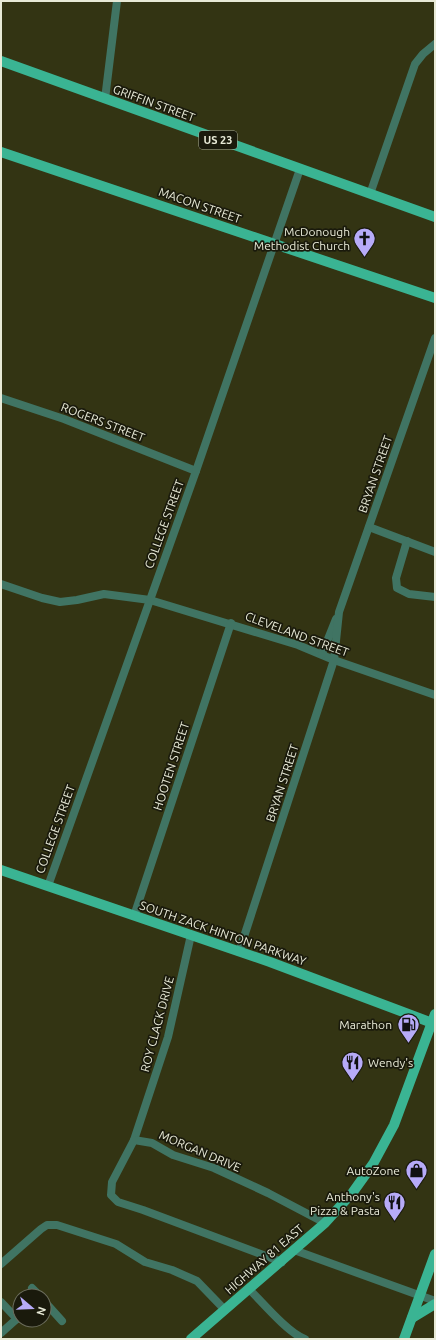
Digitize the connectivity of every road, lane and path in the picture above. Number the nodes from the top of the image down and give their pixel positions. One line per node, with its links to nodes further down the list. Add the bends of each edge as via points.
1 (117, 1): 4 (street)
2 (435, 44): 7 (street, via 415,64)
3 (1, 61): 4 (main road, GRIFFIN STREET / US 23)
4 (105, 99): 6 (main road, GRIFFIN STREET / US 23)
5 (1, 152): 9 (main road, MACON STREET)
6 (300, 169): 7 (main road, GRIFFIN STREET / US 23); 9 (street, COLLEGE STREET)
7 (370, 194): 8 (main road, GRIFFIN STREET / US 23)
8 (435, 217)
9 (274, 244): 10 (main road, MACON STREET); 13 (street, COLLEGE STREET)
10 (435, 298)
11 (435, 338): 14 (street, BRYAN STREET)
12 (1, 398): 13 (street, ROGERS STREET, via 64,419)
13 (196, 471): 19 (street, COLLEGE STREET)
14 (369, 527): 15 (street); 20 (street, BRYAN STREET)
15 (408, 541): 16 (street); 18 (street, via 396,578 397,588 409,594)
16 (435, 552)
17 (1, 584): 19 (street, CLEVELAND STREET, via 60,602 104,594)
18 (435, 596)
19 (150, 600): 21 (street, CLEVELAND STREET); 26 (street, COLLEGE STREET)
20 (337, 619): 22 (street, BRYAN STREET, via 333,623); 23 (street, BRYAN STREET)
21 (231, 623): 22 (street, CLEVELAND STREET); 27 (street, HOOTEN STREET)
22 (322, 654): 23 (street, CLEVELAND STREET)
23 (334, 660): 24 (street, CLEVELAND STREET); 29 (street, BRYAN STREET)
24 (435, 695)
25 (1, 870): 26 (main road, SOUTH ZACK HINTON PARKWAY)
26 (48, 886): 27 (main road, SOUTH ZACK HINTON PARKWAY)
27 (134, 916): 28 (main road, SOUTH ZACK HINTON PARKWAY)
28 (191, 935): 29 (main road, SOUTH ZACK HINTON PARKWAY); 31 (street, ROY CLACK DRIVE, via 168,1037)
29 (239, 952): 30 (main road, SOUTH ZACK HINTON PARKWAY)
30 (434, 1020): 32 (main road, HIGHWAY 81 EAST, via 388,1137 363,1179)
31 (134, 1140): 32 (street, MORGAN DRIVE, via 152,1143 173,1154 214,1168); 35 (street, via 112,1182 111,1195 118,1202)
32 (325, 1223): 33 (main road, HIGHWAY 81 EAST)
33 (294, 1250): 35 (main road, HIGHWAY 81 EAST); 38 (street)
34 (435, 1254): 38 (main road)
35 (282, 1262): 37 (main road, HIGHWAY 81 EAST)
36 (1, 1264): 43 (street, via 41,1229 57,1225 116,1244 141,1260 197,1281)
37 (249, 1289): 43 (main road, HIGHWAY 81 EAST); 50 (street, via 287,1327)
38 (420, 1296): 39 (street); 45 (main road)
39 (435, 1301)
40 (1, 1302): 44 (street)
41 (435, 1304): 45 (main road)
42 (52, 1310): 46 (street)
43 (225, 1310): 49 (main road, HIGHWAY 81 EAST)
44 (12, 1312)
45 (412, 1318): 51 (main road)
46 (62, 1322)
47 (12, 1323): 48 (street)
48 (1, 1333)
49 (191, 1339)
50 (305, 1339)
51 (404, 1339)

